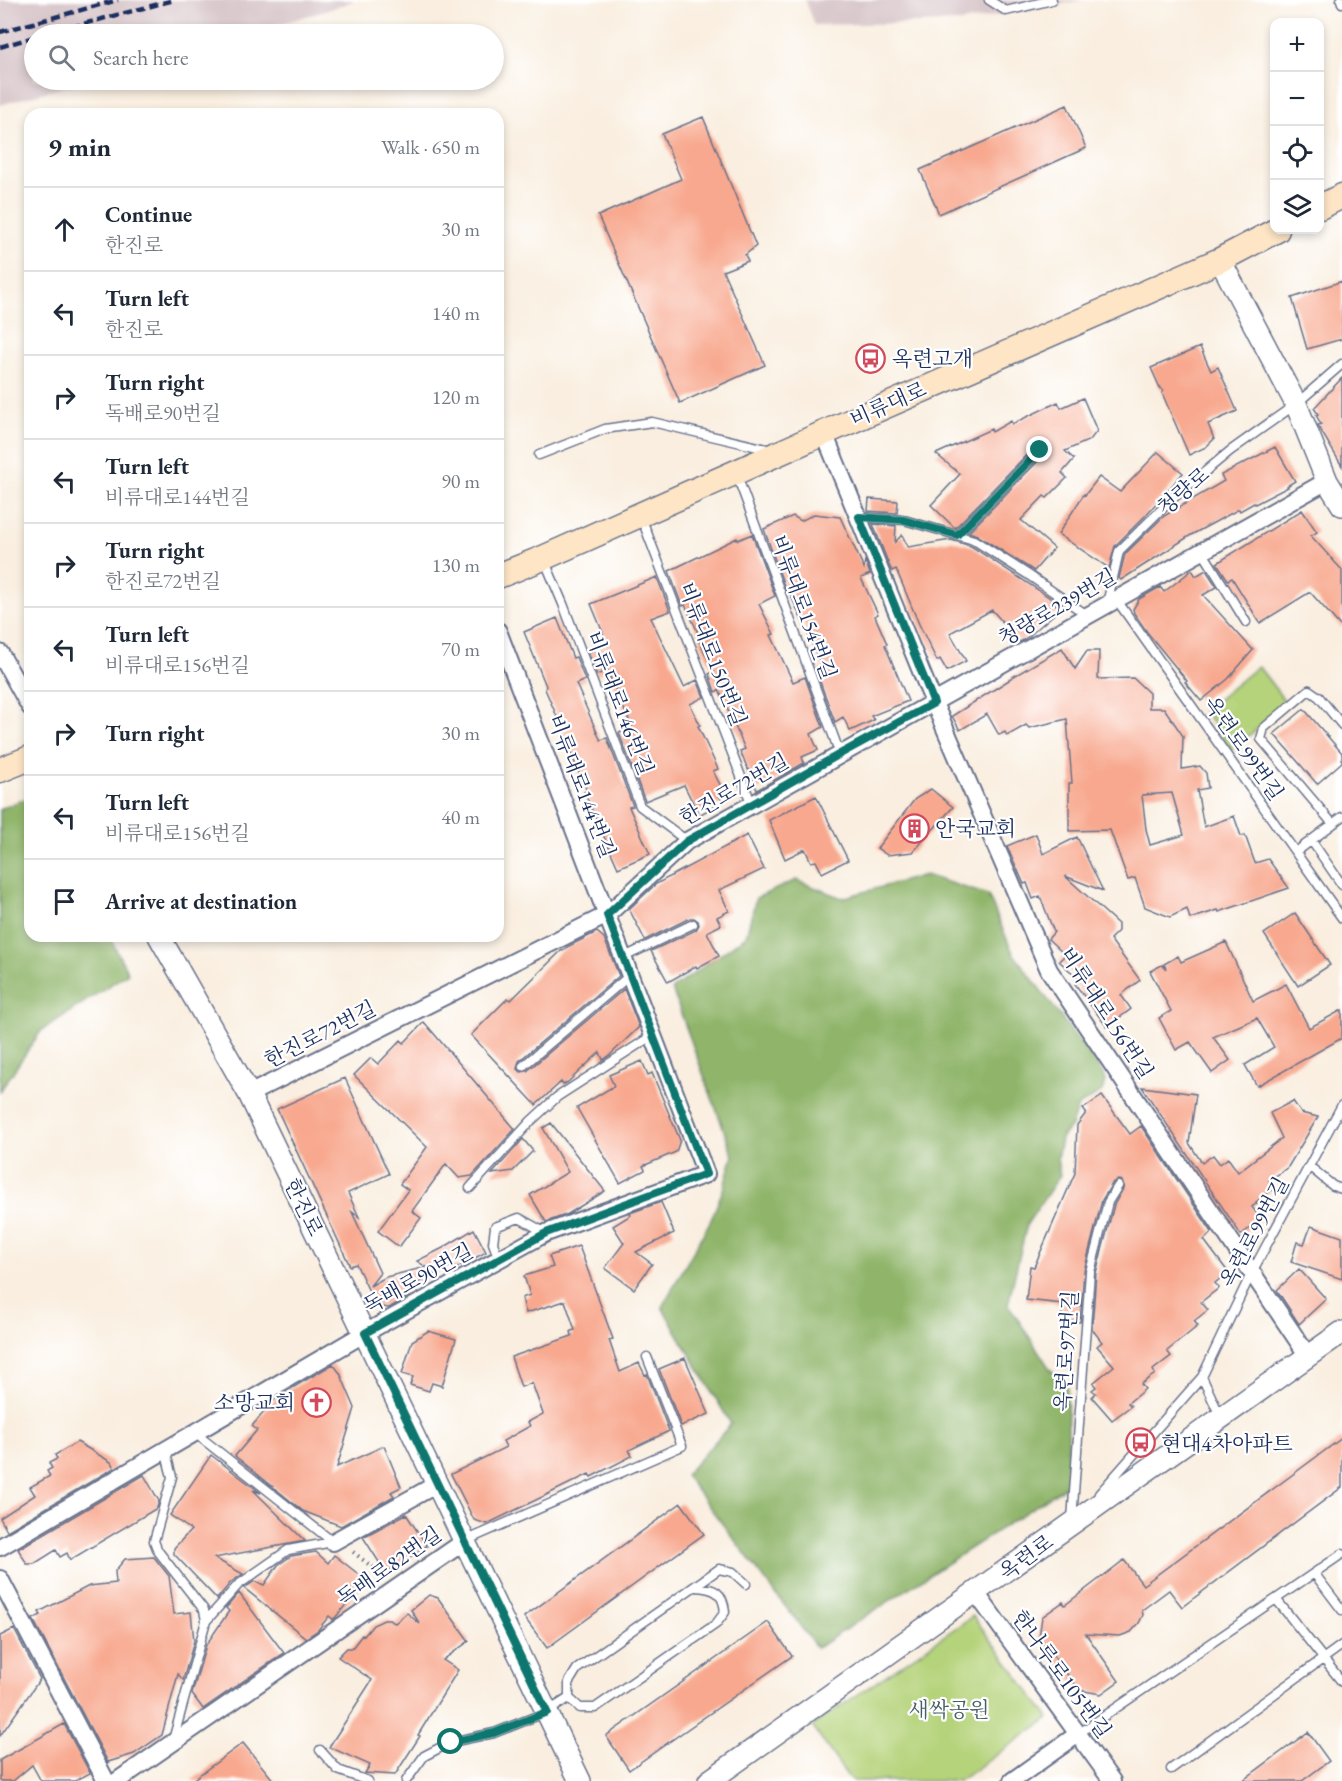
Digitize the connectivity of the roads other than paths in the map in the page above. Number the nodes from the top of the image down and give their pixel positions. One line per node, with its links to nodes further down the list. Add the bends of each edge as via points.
1 (989, 0): 2 (lane, via 1006,11)
2 (1052, 0)
3 (1342, 195): 4 (main road)
4 (1324, 205)
5 (1270, 234): 6 (main road, 비류대로)
6 (1220, 260): 8 (street); 9 (main road, 비류대로)
7 (1342, 364): 8 (lane, 청량로)
8 (1296, 404): 14 (street); 22 (lane, 청량로, via 1230,451 1171,500 1119,551)
9 (824, 433): 11 (main road, 비류대로); 17 (street, 비류대로156번길)
10 (1040, 450): 18 (lane)
11 (781, 452): 12 (lane, via 652,422 605,429); 13 (main road, 비류대로)
12 (539, 455)
13 (735, 472): 16 (main road, 비류대로); 30 (lane, 비류대로154번길)
14 (1327, 481): 15 (street); 19 (street, 청량로239번길)
15 (1342, 505)
16 (640, 516): 20 (main road, 비류대로); 33 (lane, 비류대로150번길)
17 (859, 517): 18 (lane, 청량로239번길, via 904,520); 28 (street, 비류대로156번길)
18 (957, 535): 23 (lane, 청량로239번길, via 974,540)
19 (1202, 551): 22 (street, 청량로239번길); 24 (lane)
20 (543, 558): 21 (main road, 비류대로); 37 (lane, 비류대로146번길, via 640,806)
21 (504, 574)
22 (1112, 602): 23 (street, 청량로239번길); 38 (lane, 옥련로99번길)
23 (1085, 614): 28 (street, 청량로239번길)
24 (1246, 622)
25 (504, 647): 40 (street, 비류대로144번길)
26 (0, 653): 27 (street)
27 (24, 696)
28 (934, 703): 30 (street, 한진로72번길); 57 (street, 비류대로156번길, via 1049,970)
29 (1342, 725): 35 (lane, via 1309,690 1264,728 1262,739)
30 (840, 754): 33 (street, 한진로72번길)
31 (24, 760): 32 (main road)
32 (0, 770)
33 (752, 805): 37 (street, 한진로72번길)
34 (1342, 817): 35 (lane)
35 (1333, 824): 36 (lane)
36 (1311, 840): 38 (lane); 39 (lane)
37 (687, 841): 40 (street, 한진로72번길)
38 (1296, 852): 41 (lane, 옥련로99번길)
39 (1342, 885)
40 (607, 915): 44 (street, 비류대로144번길); 48 (street, 한진로72번길)
41 (1342, 918)
42 (693, 924): 44 (lane)
43 (162, 942): 48 (street, 한진로)
44 (622, 958): 45 (street, 비류대로144번길)
45 (629, 976): 46 (street, 비류대로144번길); 47 (lane)
46 (653, 1035): 51 (street, 비류대로144번길); 53 (lane, via 557,1097)
47 (523, 1066)
48 (249, 1094): 59 (street, 한진로)
49 (1342, 1105): 50 (lane, 옥련로99번길)
50 (1309, 1166): 54 (lane); 57 (lane, 옥련로99번길)
51 (706, 1174): 55 (street, 독배로90번길)
52 (1118, 1186): 67 (lane, 옥련로97번길, via 1108,1202 1090,1272)
53 (471, 1188)
54 (1342, 1190)
55 (546, 1233): 56 (street, 독배로90번길); 56 (lane, via 519,1218 495,1227 493,1243)
56 (499, 1260): 59 (street, 독배로90번길)
57 (1251, 1274): 60 (street, 비류대로156번길); 62 (lane, 옥련로99번길)
58 (1342, 1332): 60 (street, 옥련로)
59 (365, 1333): 64 (street, 독배로90번길); 66 (street, 한진로)
60 (1308, 1356): 63 (street, 옥련로)
61 (648, 1357): 68 (lane, 독배로82번길, via 682,1446)
62 (1202, 1377): 63 (lane); 67 (lane, 옥련로99번길)
63 (1221, 1418): 67 (street, 옥련로)
64 (195, 1433): 65 (street, 독배로90번길); 69 (lane)
65 (165, 1450): 70 (street, 독배로90번길); 79 (lane, via 172,1477 154,1541 204,1610)
66 (437, 1484): 68 (street, 한진로); 69 (street)
67 (1074, 1522): 76 (street, 옥련로)
68 (465, 1541): 84 (street, 한진로); 86 (street, 독배로82번길)
69 (333, 1542): 79 (lane, via 288,1550 238,1585)
70 (0, 1547)
71 (1342, 1554): 72 (lane)
72 (1314, 1573): 77 (lane); 78 (lane)
73 (0, 1579): 89 (street)
74 (746, 1584): 75 (lane, via 733,1572 719,1569)
75 (695, 1587): 83 (lane, via 577,1669 569,1682); 83 (lane, via 717,1592 724,1601 725,1612 716,1624 595,1708 580,1708)
76 (976, 1593): 85 (street, 한나루로105번길); 94 (street, 옥련로)
77 (1276, 1599): 81 (lane); 85 (lane)
78 (1342, 1610)
79 (206, 1621): 86 (lane)
80 (1342, 1645): 81 (lane)
81 (1324, 1658): 82 (lane); 88 (lane)
82 (1342, 1682)
83 (569, 1698): 84 (lane)
84 (547, 1712): 92 (lane, via 494,1733 451,1742 424,1756); 93 (street, 한진로)
85 (1078, 1734): 95 (street); 96 (street, 한나루로105번길)
86 (173, 1743): 90 (street, 독배로82번길)
87 (320, 1750): 91 (lane, via 338,1770)
88 (1171, 1768)
89 (106, 1781)
90 (117, 1781)
91 (368, 1781)
92 (406, 1781)
93 (580, 1781)
94 (709, 1781)
95 (1012, 1781)
96 (1112, 1781)

